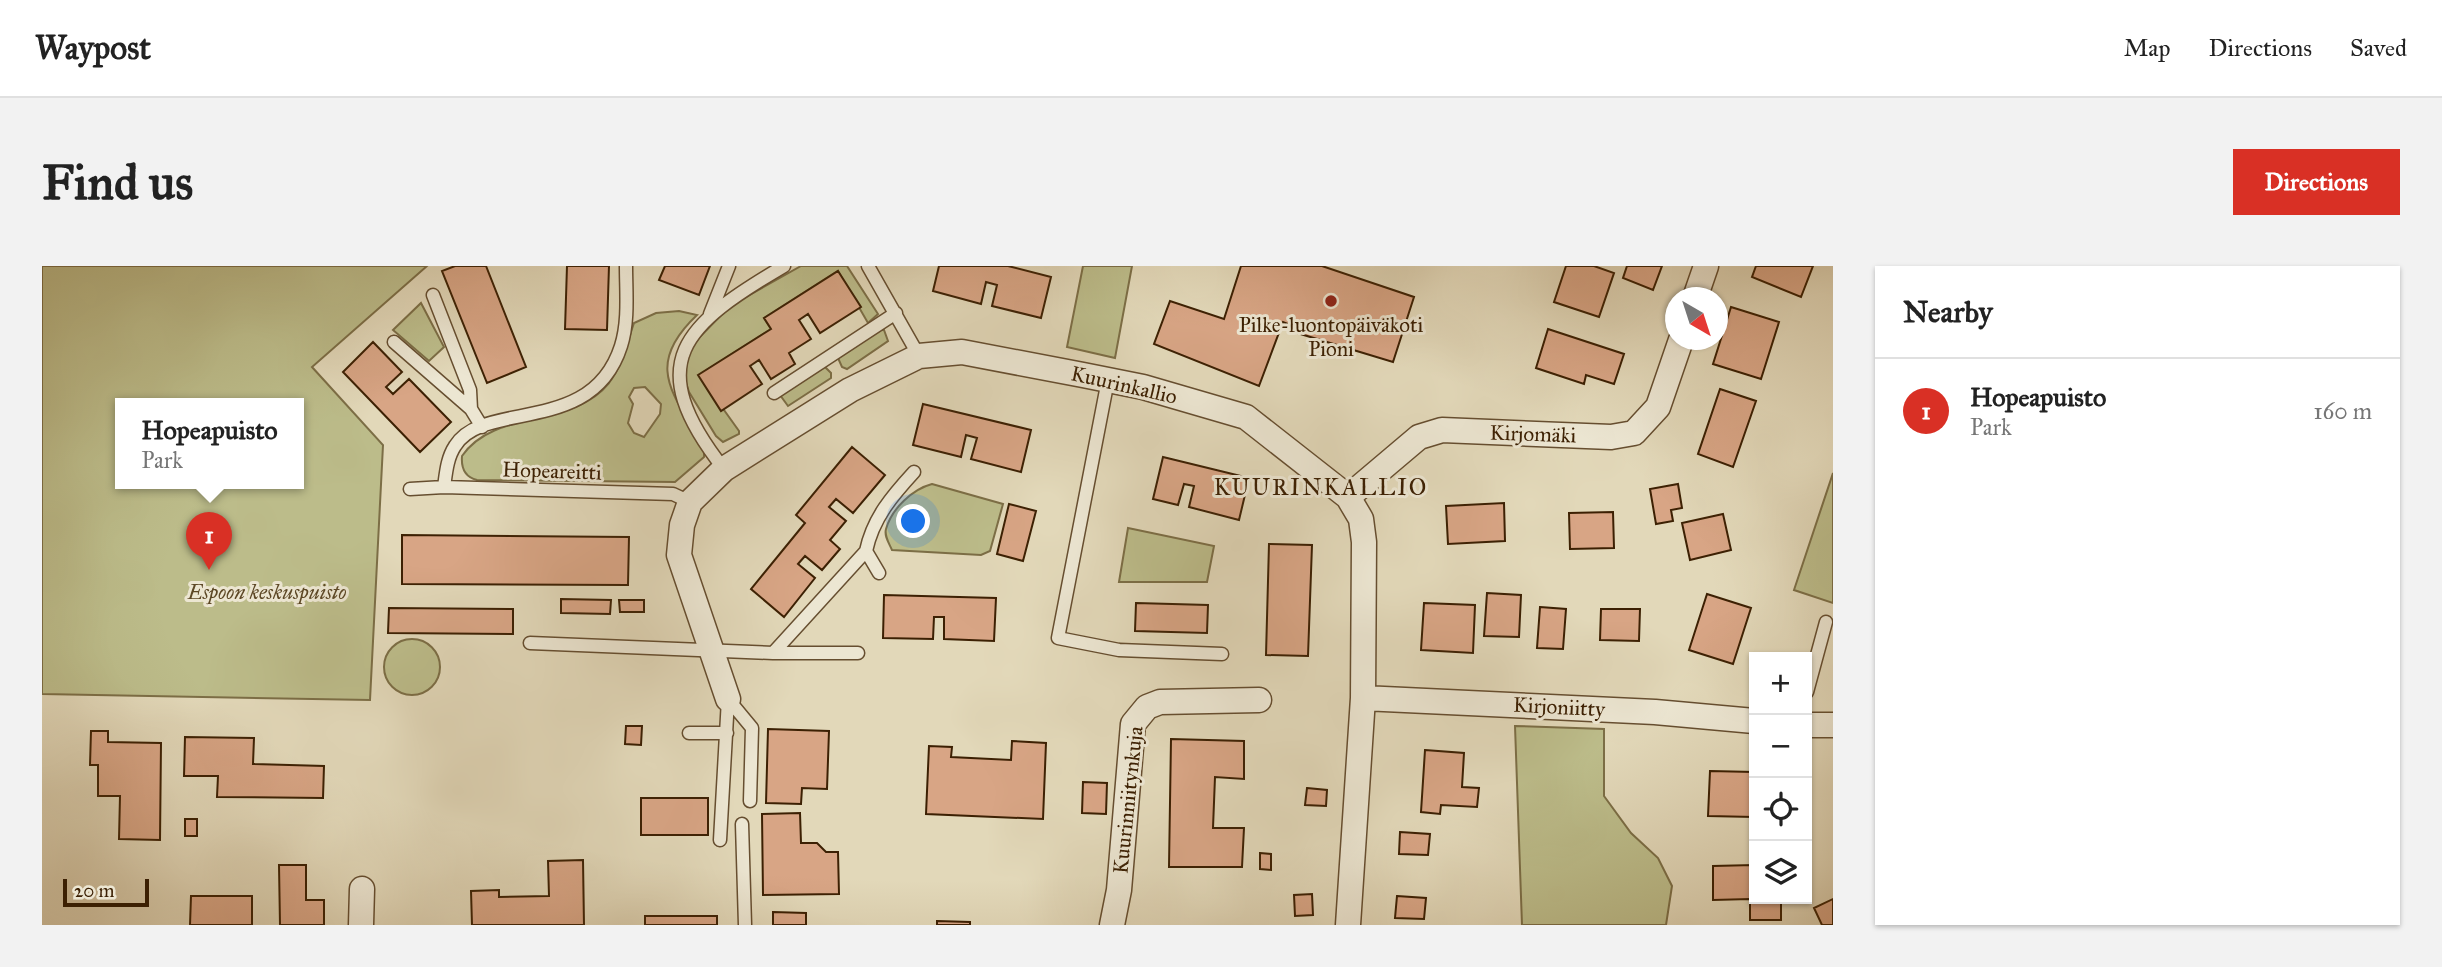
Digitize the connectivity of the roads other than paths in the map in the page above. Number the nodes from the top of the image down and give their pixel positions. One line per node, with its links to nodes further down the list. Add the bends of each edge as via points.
1 (626, 266): 16 (lane, via 620,348 589,393 564,406)
2 (729, 266): 9 (lane)
3 (784, 266): 9 (lane)
4 (868, 266): 8 (lane)
5 (1706, 266): 6 (street)
6 (1699, 287)
7 (432, 295): 15 (lane, via 470,390)
8 (896, 313): 12 (lane); 14 (lane)
9 (710, 314): 17 (lane, via 687,342 678,368 682,396 694,425)
10 (394, 342): 15 (lane)
11 (1678, 350): 21 (street, Kirjomäki, via 1658,407 1634,433 1611,437 1442,430 1419,437)
12 (919, 356): 13 (street, Kuurinkallio, via 962,352); 17 (street, Kuurinkallio, via 850,390)
13 (1108, 380): 21 (street, Kuurinkallio, via 1246,417); 30 (lane, via 1058,638 1119,650)
14 (774, 393)
15 (471, 409): 16 (lane)
16 (482, 427): 19 (lane, via 456,444)
17 (724, 469): 22 (street, Kuurinkallio)
18 (914, 472): 23 (lane, via 893,494 871,529)
19 (444, 487): 20 (lane, Hopeareitti); 22 (lane, Hopeareitti, via 673,494)
20 (410, 489)
21 (1348, 497): 32 (street, Kuurinkallio, via 1362,519 1364,542)
22 (690, 502): 27 (street, via 679,555)
23 (866, 551): 24 (lane); 28 (lane)
24 (879, 573)
25 (1826, 622): 31 (lane)
26 (530, 643): 27 (lane)
27 (712, 651): 28 (lane); 33 (street)
28 (773, 653): 29 (lane)
29 (858, 653)
30 (1222, 654)
31 (1812, 674)
32 (1363, 698): 35 (street, Kirjoniitty); 47 (street, Kuurinkallio)
33 (728, 699): 39 (lane); 40 (lane, via 752,728)
34 (1259, 700): 46 (street, Kuurinniitynkuja, via 1160,702 1147,707 1133,724)
35 (1749, 721)
36 (1812, 724): 37 (street)
37 (1833, 725)
38 (689, 733): 39 (lane)
39 (727, 733): 42 (lane)
40 (750, 801)
41 (742, 824): 45 (lane)
42 (720, 840)
43 (362, 890): 44 (street)
44 (361, 925)
45 (745, 925)
46 (1112, 925)
47 (1348, 925)

